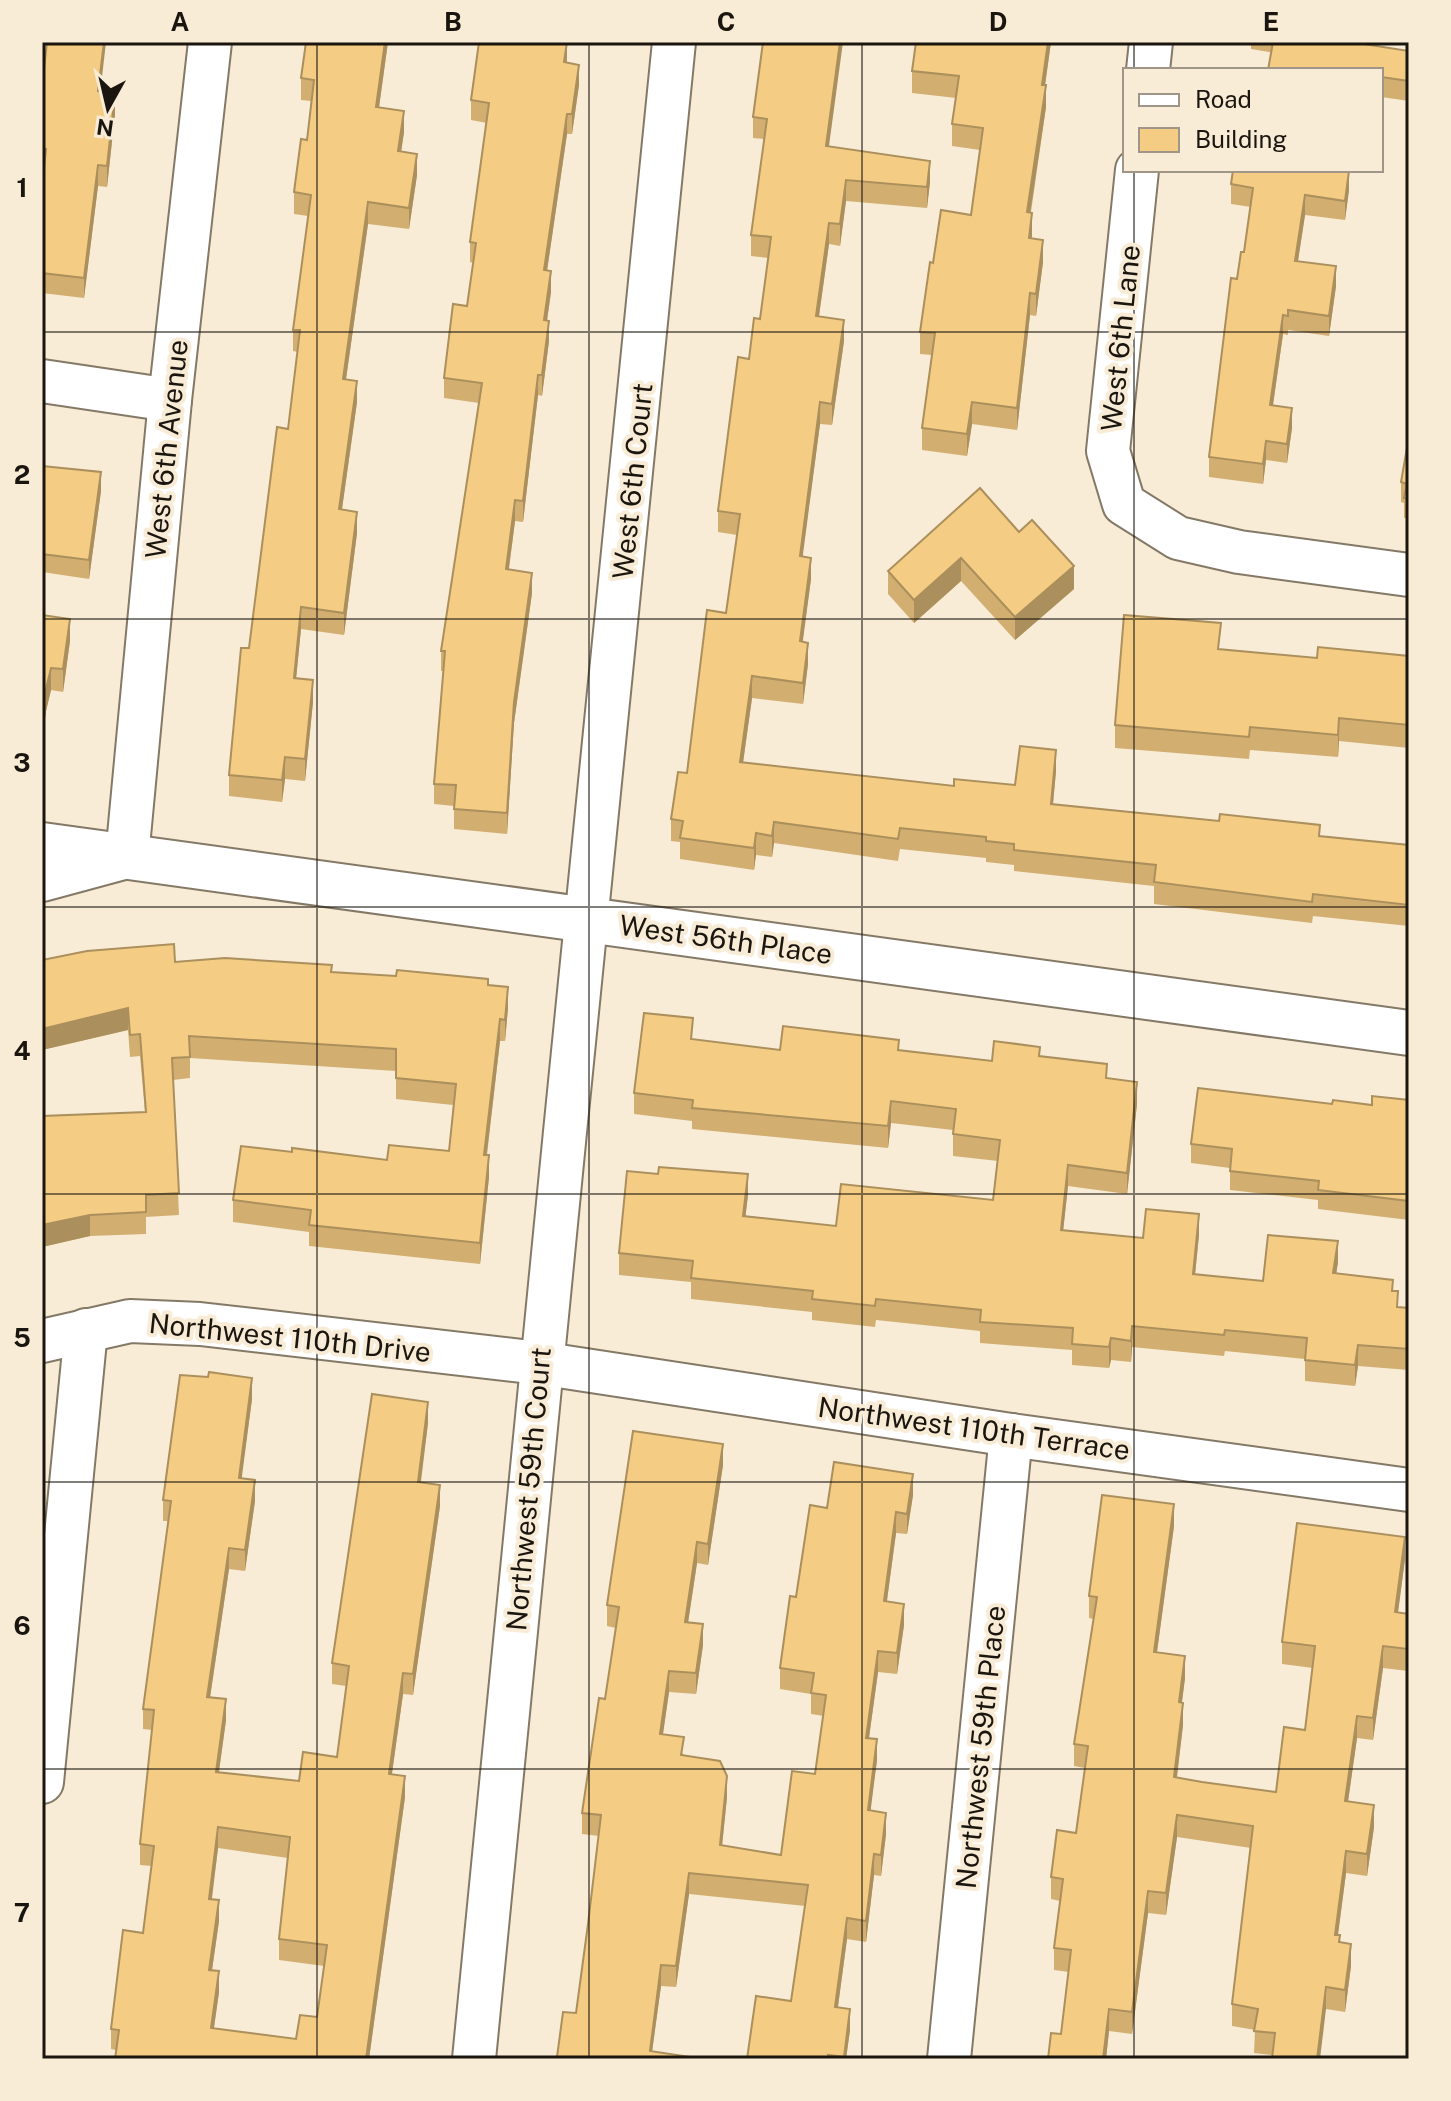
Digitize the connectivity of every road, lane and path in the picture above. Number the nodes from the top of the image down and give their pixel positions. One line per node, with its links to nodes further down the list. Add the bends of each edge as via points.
1 (210, 42): 7 (street, West 6th Avenue)
2 (674, 42): 12 (street, West 6th Court)
3 (1151, 42): 4 (street)
4 (1148, 68)
5 (1137, 172): 8 (street, West 6th Lane, via 1108,451 1124,504 1178,538 1239,552)
6 (42, 381): 7 (street)
7 (170, 400): 10 (street, West 6th Avenue)
8 (1409, 575)
9 (42, 845): 10 (street, West 56th Place)
10 (127, 857): 11 (street); 12 (street, West 56th Place)
11 (42, 880)
12 (587, 919): 13 (street, West 56th Place); 16 (street, Northwest 59th Court)
13 (1409, 1033)
14 (86, 1330): 15 (street, Northwest 110th Drive); 16 (street, Northwest 110th Drive, via 130,1321 200,1324); 19 (street)
15 (42, 1341)
16 (539, 1363): 17 (street, Northwest 110th Terrace); 20 (street, Northwest 59th Court)
17 (1011, 1435): 18 (street, Northwest 110th Terrace); 21 (street, Northwest 59th Place)
18 (1409, 1490)
19 (42, 1782)
20 (474, 2059)
21 (949, 2059)

